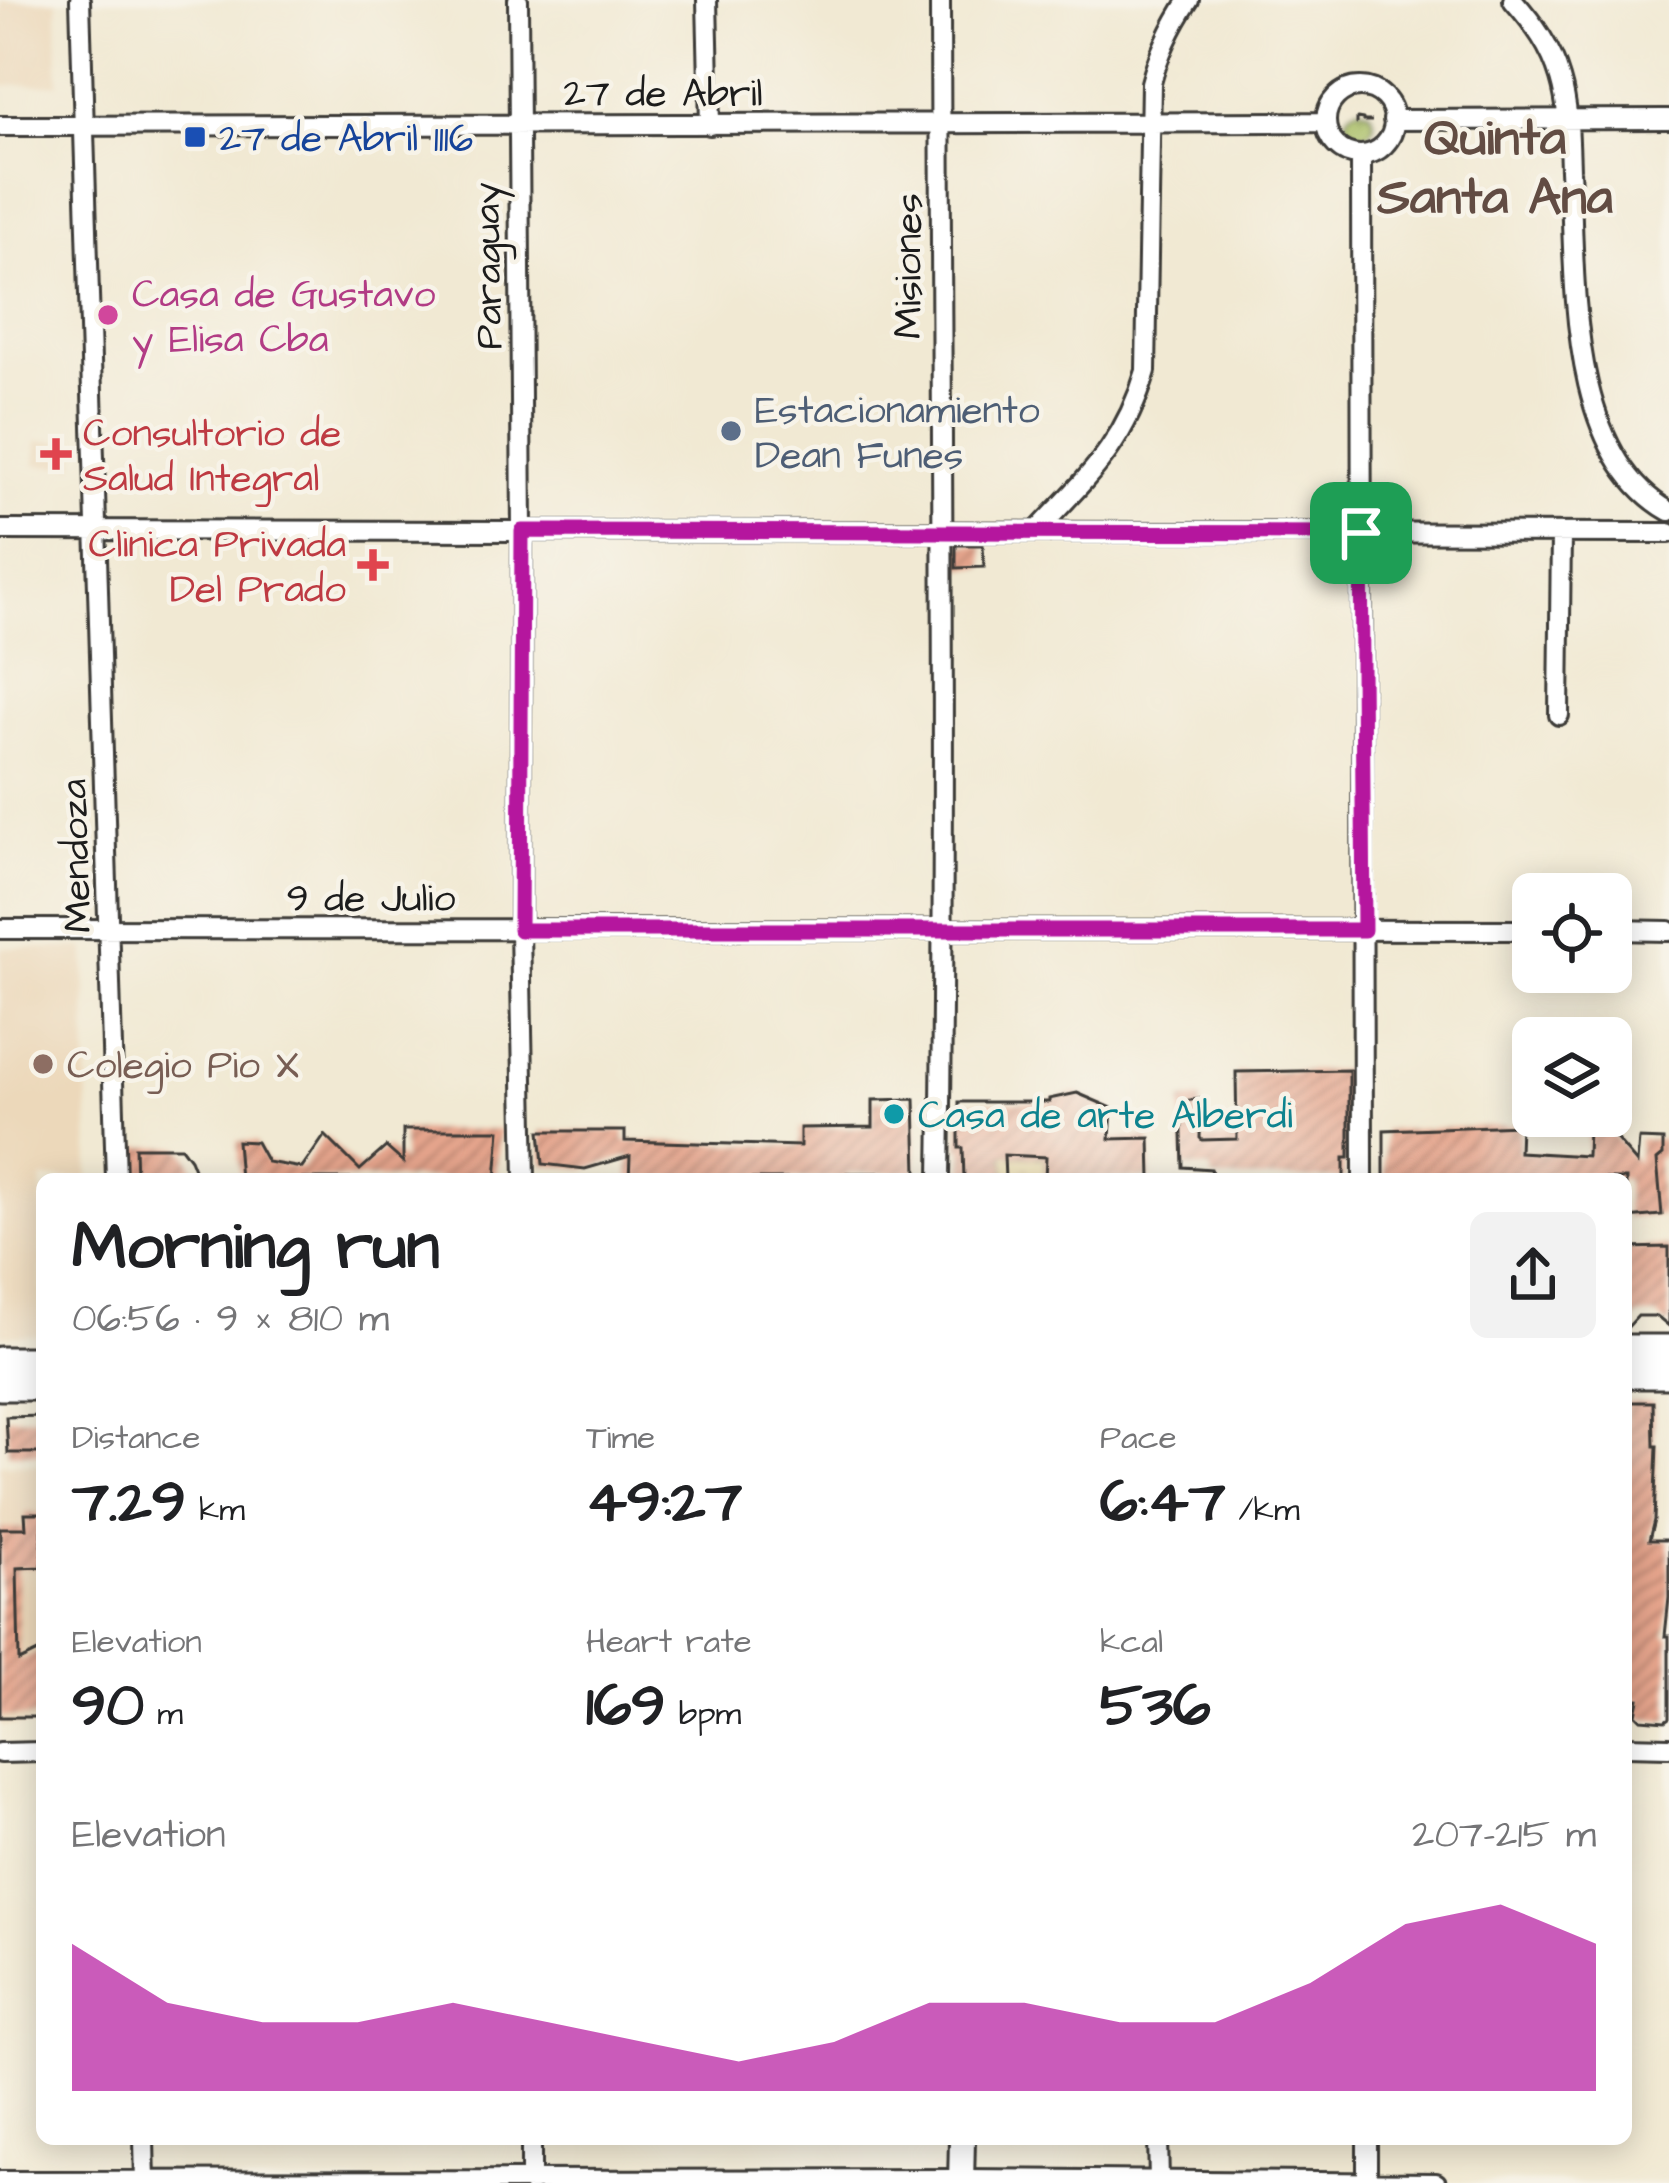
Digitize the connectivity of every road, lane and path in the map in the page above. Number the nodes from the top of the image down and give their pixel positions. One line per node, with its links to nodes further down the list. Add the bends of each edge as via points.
1 (80, 0): 14 (street, Mendoza)
2 (518, 0): 15 (street, Paraguay)
3 (707, 0): 13 (street)
4 (940, 0): 11 (street, Misiones)
5 (1189, 0): 12 (street, via 1158,54)
6 (1514, 0): 9 (street, via 1551,51)
7 (1669, 119): 9 (street)
8 (1394, 120): 9 (street); 10 (street, via 1384,98 1352,88); 17 (street, via 1381,148)
9 (1568, 120): 18 (street, via 1578,309 1594,409 1629,477)
10 (1326, 122): 12 (street, 27 de Abril); 17 (street, via 1333,142)
11 (940, 124): 12 (street, 27 de Abril); 13 (street, 27 de Abril); 22 (street, Misiones)
12 (1149, 124): 23 (street, via 1146,371 1123,432)
13 (710, 125): 15 (street, 27 de Abril)
14 (84, 126): 15 (street, 27 de Abril); 16 (street, 27 de Abril); 20 (street, Mendoza)
15 (518, 126): 21 (street, Paraguay)
16 (0, 127)
17 (1360, 155): 24 (street)
18 (1669, 511)
19 (0, 530): 20 (street)
20 (95, 530): 21 (street); 29 (street, Mendoza)
21 (522, 531): 22 (street); 30 (street, Paraguay)
22 (940, 532): 23 (street); 31 (street, Misiones)
23 (1036, 532): 24 (street)
24 (1361, 533): 25 (street); 32 (street)
25 (1561, 533): 26 (street); 27 (street)
26 (1669, 533)
27 (1559, 715)
28 (0, 929): 29 (street, 9 de Julio)
29 (110, 929): 30 (street, 9 de Julio); 36 (street, Mendoza)
30 (520, 930): 31 (street, 9 de Julio); 37 (street, Paraguay)
31 (944, 930): 32 (street, 9 de Julio); 38 (street, Misiones)
32 (1364, 930): 33 (street, 9 de Julio); 39 (street)
33 (1512, 930)
34 (1632, 931): 35 (street)
35 (1669, 931)
36 (116, 1173)
37 (525, 1173)
38 (940, 1173)
39 (1363, 1173)
40 (1632, 1349): 41 (main road)
41 (1669, 1349)
42 (0, 1361): 43 (main road)
43 (36, 1361)
44 (1632, 1374): 45 (main road)
45 (1669, 1374)
46 (0, 1386): 47 (main road)
47 (36, 1386)
48 (1632, 1746): 49 (street)
49 (1669, 1747)
50 (36, 1752): 51 (street)
51 (0, 1753)
52 (144, 2145): 62 (street)
53 (531, 2145): 60 (street)
54 (962, 2145): 58 (main road)
55 (1158, 2145): 57 (street)
56 (1366, 2145): 61 (street)
57 (1160, 2180): 58 (street); 61 (street)
58 (962, 2181): 60 (street)
59 (0, 2182): 62 (street)
60 (531, 2182): 62 (street)
61 (1367, 2182): 63 (street)
62 (145, 2183)
63 (1436, 2183)

